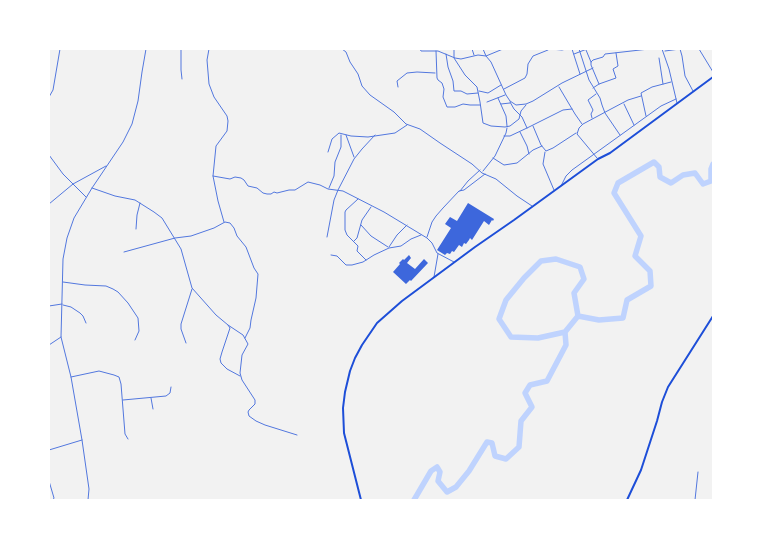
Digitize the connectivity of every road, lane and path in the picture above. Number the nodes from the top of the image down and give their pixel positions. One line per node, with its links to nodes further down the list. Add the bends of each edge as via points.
1 (60, 49): 50 (street)
2 (146, 49): 89 (street, via 132,124)
3 (181, 49): 36 (street)
4 (209, 49): 92 (street, via 209,84 228,122 227,131 216,146)
5 (342, 49): 65 (street, via 365,90)
6 (420, 49): 21 (street)
7 (454, 49): 27 (street)
8 (472, 49): 25 (street)
9 (483, 49): 26 (street)
10 (503, 49): 26 (street)
11 (542, 49): 12 (street)
12 (549, 49): 13 (street); 44 (street, via 533,56 525,78)
13 (566, 49)
14 (572, 49): 24 (street)
15 (586, 49): 19 (street); 29 (street)
16 (649, 49): 22 (street)
17 (680, 49): 20 (street); 46 (street, via 685,76)
18 (699, 49): 32 (street)
19 (579, 50): 24 (street); 31 (street)
20 (663, 50): 37 (street)
21 (436, 51): 23 (street); 33 (street)
22 (616, 52): 29 (street, via 609,52); 39 (street, via 618,66 613,68 616,78)
23 (446, 54): 27 (street); 45 (street, via 454,91)
24 (573, 54): 34 (street)
25 (474, 56): 26 (street); 27 (street)
26 (486, 56): 38 (street)
27 (454, 58): 45 (street)
28 (659, 58): 40 (street)
29 (591, 62): 30 (street)
30 (593, 68): 31 (street); 39 (street)
31 (586, 72): 34 (street); 43 (street)
32 (713, 72)
33 (436, 73): 42 (street, via 407,73 397,81); 57 (street, via 444,89 447,107)
34 (580, 74): 41 (street)
35 (713, 77): 46 (main road)
36 (182, 79)
37 (672, 82): 40 (street); 52 (street)
38 (501, 84): 44 (street); 45 (street, via 488,93)
39 (599, 84): 43 (street)
40 (663, 84): 49 (street, via 648,89)
41 (559, 85): 59 (street); 60 (street)
42 (398, 87)
43 (594, 88): 48 (street)
44 (503, 90): 47 (street)
45 (478, 92): 57 (street)
46 (693, 92): 56 (main road)
47 (506, 94): 51 (street); 54 (street)
48 (597, 94): 61 (street); 64 (street, via 588,100 593,110)
49 (641, 96): 55 (street); 63 (street)
50 (49, 97)
51 (498, 98): 53 (street); 58 (street)
52 (676, 99): 56 (street); 63 (street)
53 (487, 102)
54 (510, 102): 58 (street); 59 (street); 62 (street)
55 (623, 103): 61 (street); 68 (street)
56 (677, 103): 88 (main road)
57 (480, 104): 69 (street, via 483,123)
58 (501, 104): 69 (street)
59 (526, 104): 62 (street)
60 (572, 109): 66 (street); 67 (street)
61 (605, 112): 64 (street); 77 (street)
62 (520, 115): 69 (street, via 513,125); 70 (street)
63 (646, 117): 68 (street)
64 (592, 119): 66 (street)
65 (408, 124): 76 (street, via 395,133); 90 (street)
66 (583, 124): 74 (street)
67 (533, 125): 70 (street); 80 (street)
68 (634, 125): 77 (street)
69 (507, 127): 71 (street)
70 (527, 128): 72 (street)
71 (507, 132): 78 (street); 79 (street)
72 (520, 132): 79 (street); 83 (street)
73 (342, 133): 75 (street); 82 (street, via 332,139); 96 (street)
74 (577, 133): 81 (street); 84 (street)
75 (346, 135): 76 (street); 87 (street)
76 (375, 135): 87 (street)
77 (620, 135): 84 (street)
78 (504, 136): 79 (street); 86 (street)
79 (510, 136)
80 (542, 146): 81 (street); 83 (street)
81 (545, 151): 98 (street, via 543,164)
82 (328, 152)
83 (529, 154): 86 (street, via 517,163 501,164)
84 (594, 154): 88 (street); 94 (street, via 570,172)
85 (49, 155): 93 (street)
86 (494, 158): 91 (street)
87 (354, 159): 97 (street)
88 (598, 159): 94 (main road)
89 (108, 165): 93 (street); 95 (street)
90 (480, 170): 91 (street); 99 (street)
91 (483, 173): 99 (street); 105 (street)
92 (213, 176): 96 (street, via 242,178 248,186 267,194 295,190 308,182); 106 (street)
93 (73, 184): 100 (street); 103 (street)
94 (560, 186): 98 (main road)
95 (92, 188): 100 (street); 102 (street)
96 (329, 189): 97 (street)
97 (338, 190): 101 (street); 111 (street)
98 (555, 190): 105 (main road)
99 (459, 192): 113 (street, via 436,216)
100 (86, 197): 122 (street, via 67,238)
101 (358, 198): 104 (street); 114 (street, via 345,212 345,232)
102 (140, 202): 109 (street); 112 (street, via 162,218)
103 (49, 204)
104 (372, 206): 107 (street); 108 (street)
105 (532, 206): 120 (main road)
106 (224, 223): 112 (street, via 196,235); 130 (street, via 233,226 258,274 250,328)
107 (361, 225): 114 (street); 115 (street, via 370,236)
108 (406, 226): 110 (street); 115 (street)
109 (136, 229)
110 (422, 235): 113 (street); 115 (street, via 401,246)
111 (327, 237)
112 (175, 238): 116 (street); 123 (street)
113 (427, 238): 117 (street)
114 (354, 242): 119 (street, via 358,246 356,251)
115 (389, 248): 119 (street)
116 (124, 252)
117 (438, 254): 120 (street); 121 (street)
118 (331, 255): 119 (street, via 348,266)
119 (366, 260)
120 (455, 263): 121 (main road)
121 (434, 278): 148 (main road, via 377,323 350,371 345,392 344,433)
122 (62, 282): 124 (street); 131 (street, via 113,288 138,318 139,331)
123 (192, 288): 128 (street); 132 (street, via 181,324)
124 (62, 304): 125 (street); 127 (street, via 80,313); 129 (street)
125 (49, 306)
126 (713, 316): 149 (main road, via 668,387 641,470)
127 (86, 323)
128 (228, 325): 130 (street); 134 (street, via 230,328 220,359 227,369)
129 (61, 337): 133 (street); 135 (street)
130 (245, 338): 134 (street, via 248,346 242,356)
131 (135, 340)
132 (186, 343)
133 (49, 345)
134 (240, 376): 140 (street, via 255,400 248,412 252,418)
135 (70, 377): 138 (street, via 99,371 117,376); 142 (street)
136 (171, 387): 137 (street, via 166,396)
137 (151, 397): 138 (street); 139 (street)
138 (122, 400): 141 (street)
139 (153, 409)
140 (298, 435)
141 (128, 439)
142 (82, 440): 143 (street); 146 (street)
143 (49, 450)
144 (698, 472): 150 (street)
145 (49, 480): 147 (street)
146 (88, 499)
147 (53, 500)
148 (360, 500)
149 (627, 500)
150 (695, 500)

